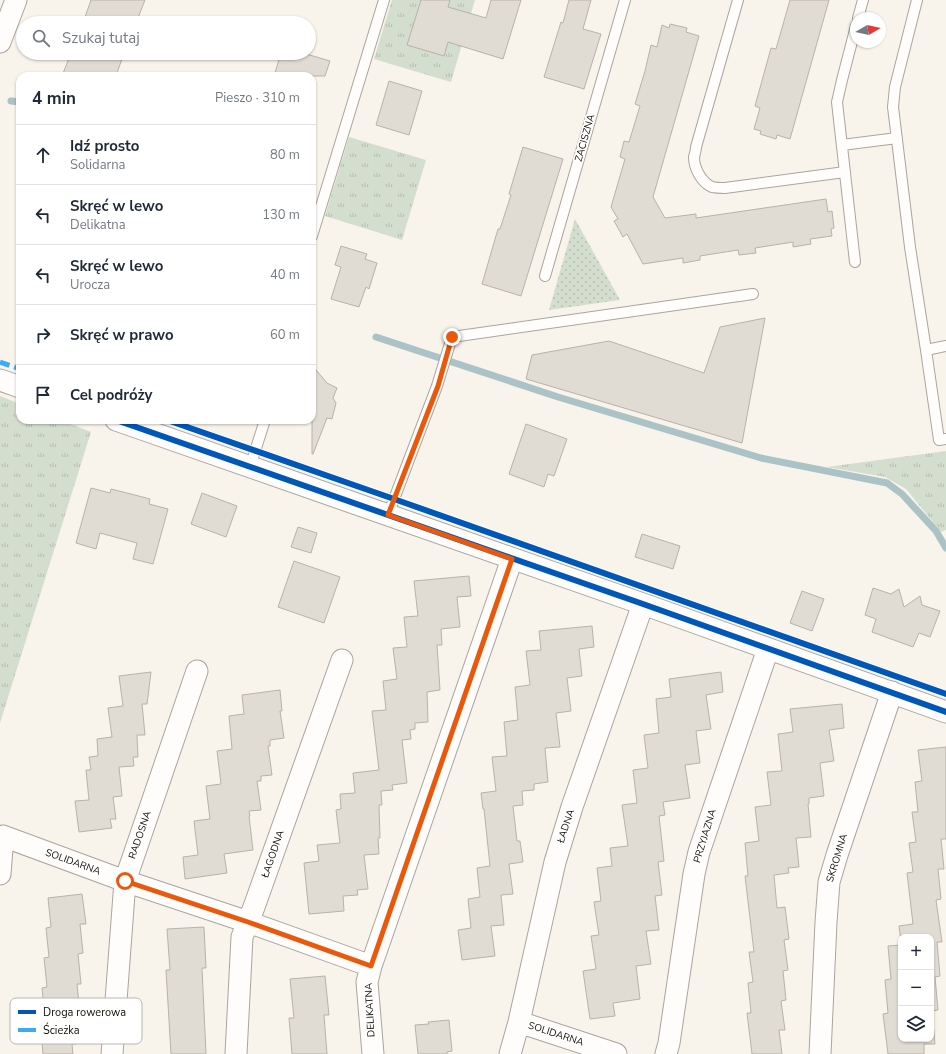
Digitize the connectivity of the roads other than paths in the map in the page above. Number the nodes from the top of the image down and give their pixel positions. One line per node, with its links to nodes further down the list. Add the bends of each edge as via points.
1 (16, 0): 8 (street)
2 (384, 0): 13 (lane)
3 (625, 0): 15 (lane, ZACISZNA)
4 (738, 0): 12 (lane, via 696,147 694,157 700,176 705,183 713,187 725,188)
5 (863, 0): 7 (lane)
6 (917, 0): 10 (lane, via 895,87 893,107)
7 (860, 12)
8 (0, 42)
9 (850, 48): 11 (lane, via 837,102)
10 (897, 138): 11 (lane); 18 (lane)
11 (842, 145): 12 (lane)
12 (845, 172): 14 (lane)
13 (316, 223)
14 (855, 262)
15 (545, 276)
16 (752, 294): 25 (lane, via 452,337 438,386)
17 (946, 346): 18 (lane)
18 (926, 350): 23 (lane, via 940,440)
19 (0, 380): 20 (street)
20 (16, 386)
21 (127, 424): 24 (street)
22 (264, 424): 24 (lane)
23 (946, 439)
24 (250, 467): 25 (street)
25 (388, 515): 26 (street)
26 (512, 559): 27 (street); 36 (street, DELIKATNA)
27 (643, 604): 28 (street); 38 (street, ŁADNA, via 555,862)
28 (768, 649): 31 (street); 45 (street, PRZYJAZNA, via 699,852)
29 (342, 660): 35 (street, ŁAGODNA)
30 (198, 671): 34 (street, RADOSNA)
31 (892, 692): 32 (street); 46 (street, SKROMNA, via 829,882)
32 (946, 712)
33 (0, 874): 34 (street, SOLIDARNA, via 3,836)
34 (125, 881): 35 (street, SOLIDARNA); 37 (street, RADOSNA)
35 (248, 922): 36 (street, SOLIDARNA); 41 (street, ŁAGODNA, via 242,937)
36 (371, 966): 42 (street, DELIKATNA, via 367,982)
37 (116, 998)
38 (519, 1022): 43 (street, ŁADNA); 44 (street, SOLIDARNA)
39 (113, 1044): 40 (street, RADOSNA)
40 (112, 1054)
41 (236, 1054)
42 (373, 1054)
43 (510, 1054)
44 (616, 1054)
45 (666, 1054)
46 (820, 1054)

